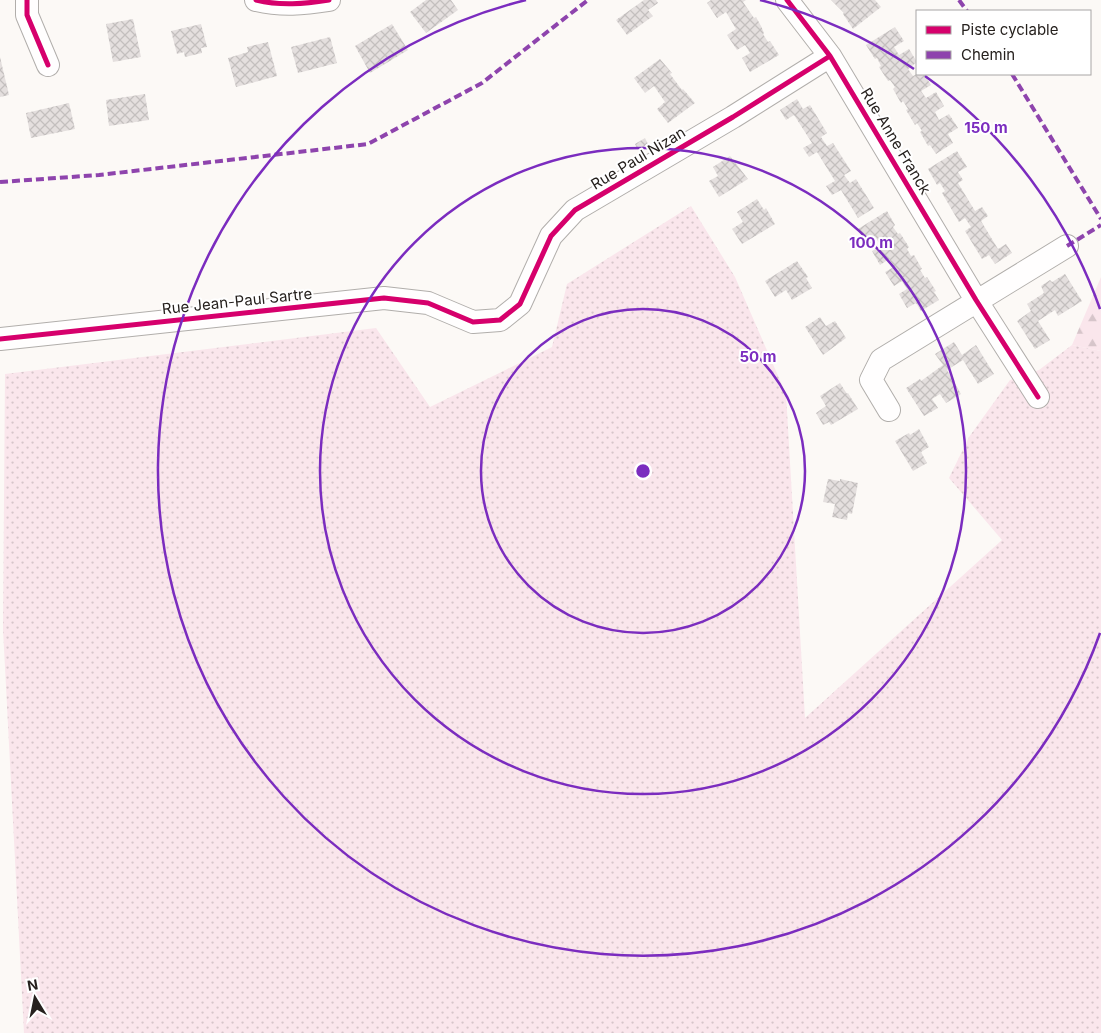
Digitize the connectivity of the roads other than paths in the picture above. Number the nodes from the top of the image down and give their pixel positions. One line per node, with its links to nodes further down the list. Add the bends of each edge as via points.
1 (27, 0): 6 (street, via 27,15)
2 (256, 0): 3 (street, via 272,4)
3 (329, 0)
4 (787, 0): 5 (street, Rue Anne Franck)
5 (830, 56): 8 (street, Rue Anne Franck); 9 (street, Rue Paul Nizan, via 575,210 552,236 520,304 500,320)
6 (48, 65)
7 (1067, 246): 8 (street)
8 (976, 300): 11 (street, Rue Anne Franck); 12 (street, via 880,360 871,380)
9 (473, 322): 10 (street, Rue Jean-Paul Sartre, via 428,303 384,298)
10 (0, 339)
11 (1038, 397)
12 (889, 410)

